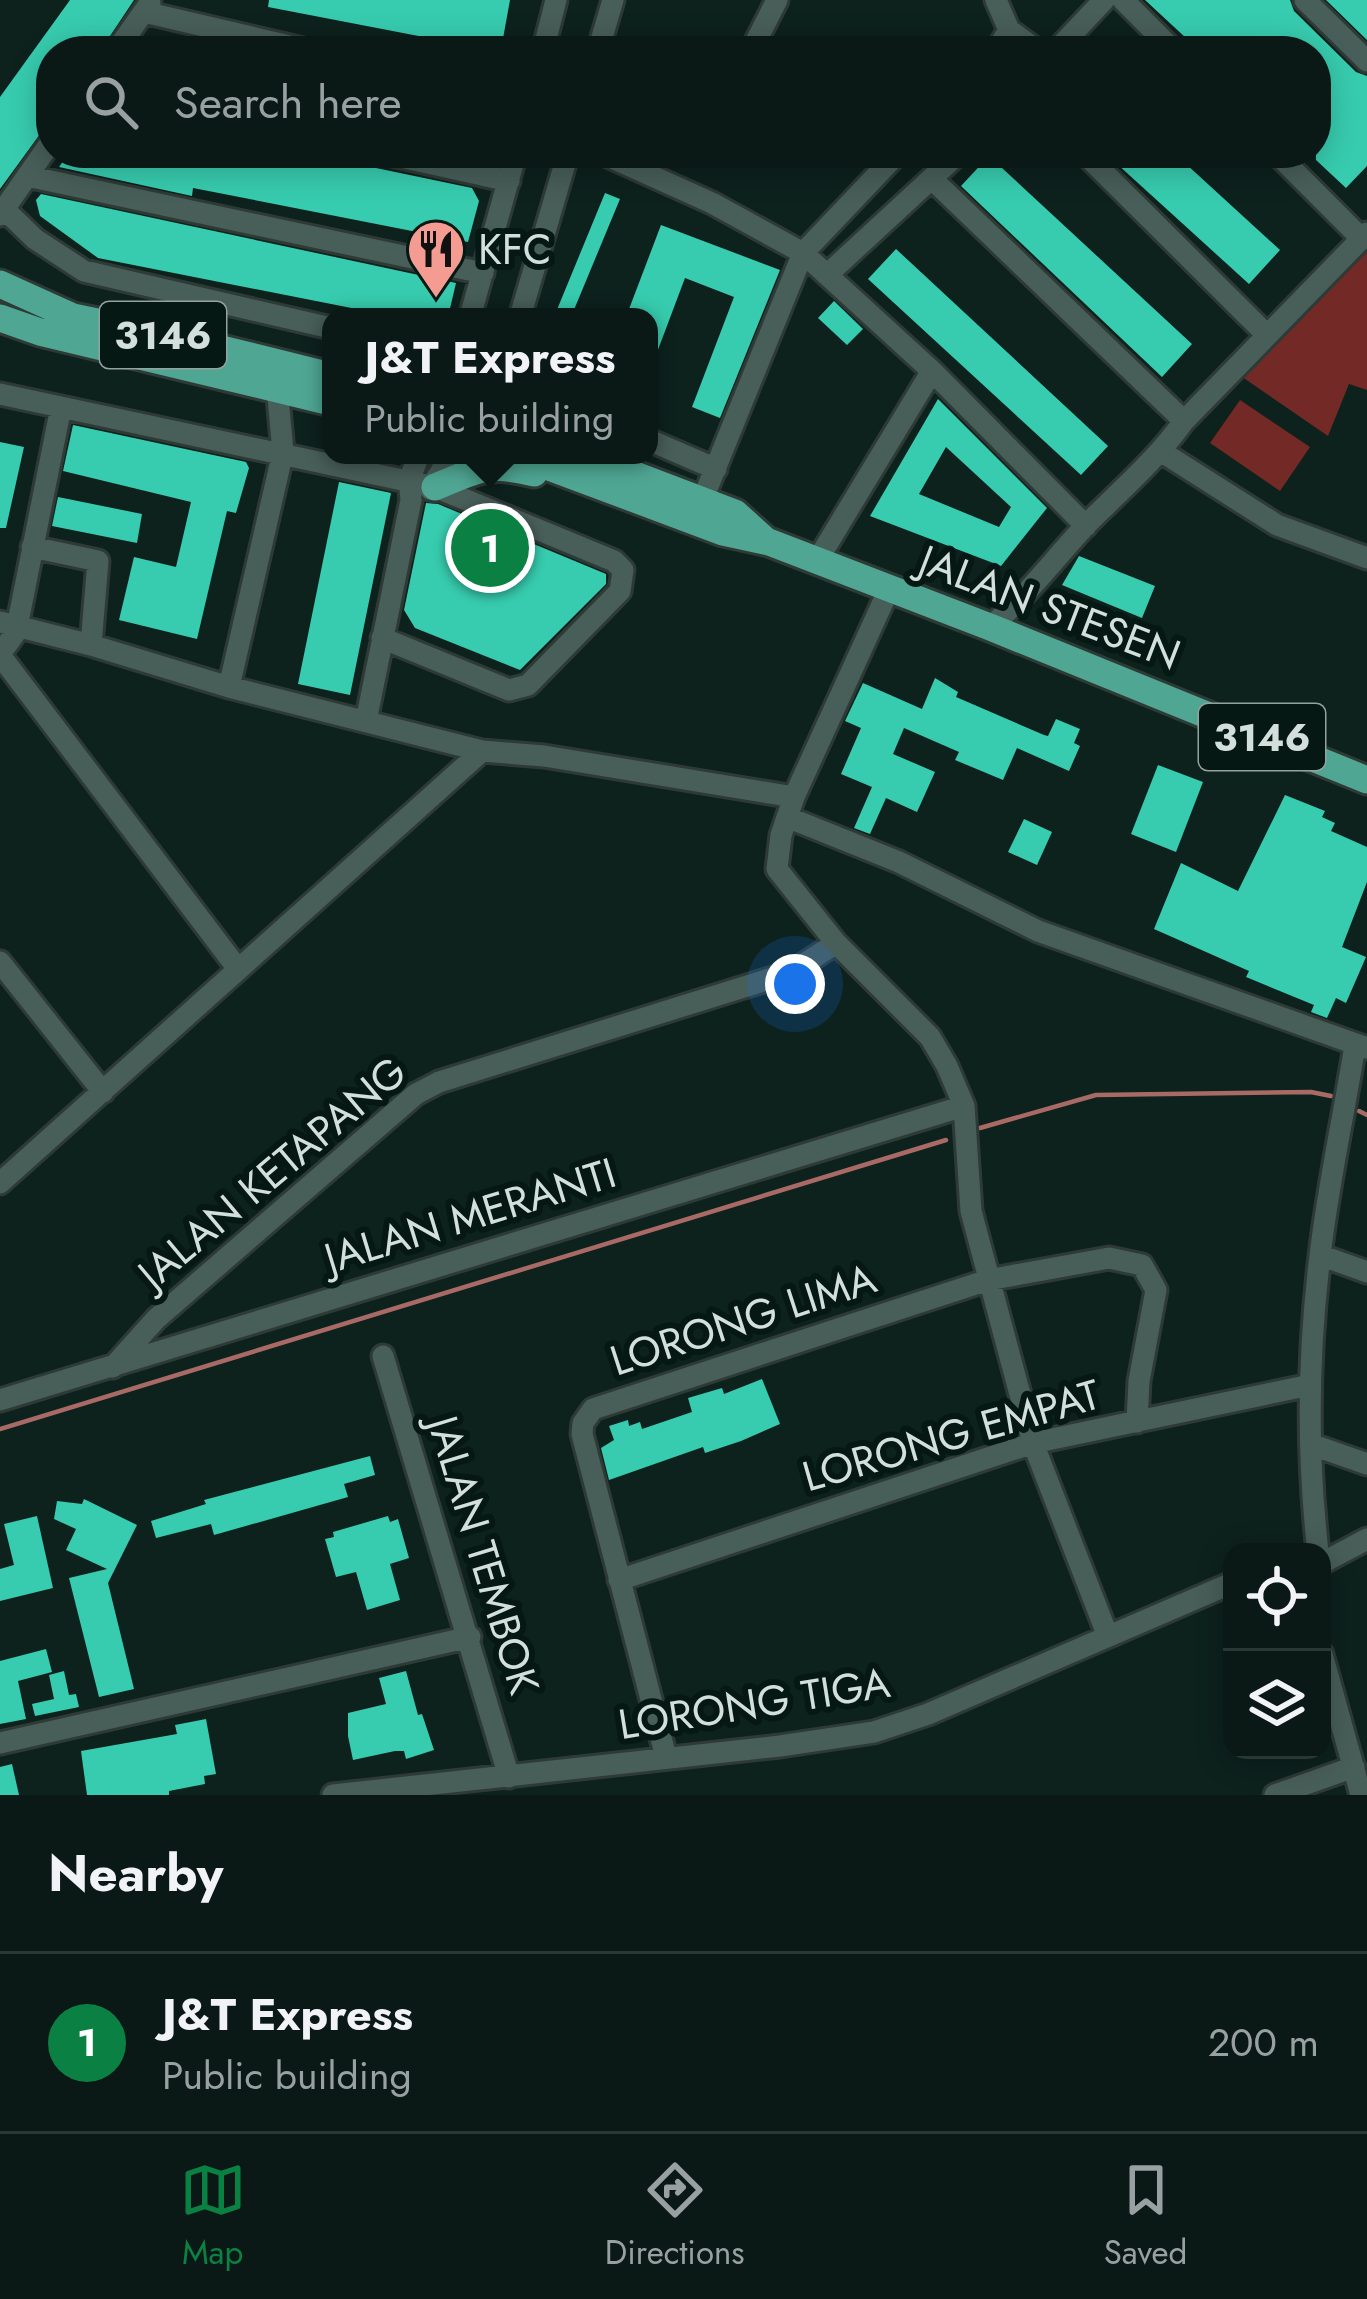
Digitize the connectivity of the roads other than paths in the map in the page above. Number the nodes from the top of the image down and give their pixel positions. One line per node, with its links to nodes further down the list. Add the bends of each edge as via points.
1 (556, 0): 12 (street)
2 (614, 0): 13 (street)
3 (778, 0): 14 (street)
4 (996, 0): 9 (street)
5 (1104, 0): 17 (street)
6 (1124, 0): 18 (street)
7 (1304, 0): 19 (street)
8 (148, 6): 10 (street); 11 (street)
9 (1009, 30): 15 (street); 16 (street)
10 (127, 36)
11 (257, 36)
12 (547, 36)
13 (603, 36)
14 (759, 36)
15 (1005, 36)
16 (1017, 36)
17 (1069, 36)
18 (1159, 36)
19 (1367, 61)
20 (36, 163): 29 (street)
21 (448, 168): 31 (street)
22 (512, 168): 31 (street)
23 (564, 168): 41 (street)
24 (634, 168): 34 (street)
25 (884, 168): 34 (street)
26 (943, 168): 30 (street)
27 (1099, 168): 44 (street)
28 (1292, 168): 33 (street)
29 (27, 176): 32 (street); 36 (street)
30 (932, 178): 37 (street); 53 (street)
31 (509, 182): 36 (street)
32 (2, 212): 43 (street, via 84,271)
33 (1365, 236): 44 (street)
34 (803, 253): 37 (street); 63 (street)
35 (0, 271): 39 (main road)
36 (483, 273): 40 (street)
37 (828, 274): 48 (street)
38 (0, 284): 39 (main road, 3146)
39 (40, 305): 47 (main road, 3146)
40 (473, 308)
41 (523, 308)
42 (0, 318): 46 (main road, 3146)
43 (322, 326)
44 (1268, 335): 53 (street)
45 (0, 339): 46 (main road)
46 (83, 341): 49 (main road, 3146)
47 (322, 371)
48 (932, 371): 67 (street); 71 (street)
49 (277, 387): 51 (main road, 3146); 55 (street)
50 (0, 394): 52 (street)
51 (322, 400)
52 (61, 407): 55 (street); 69 (street)
53 (1184, 421): 56 (street)
54 (658, 444): 63 (street)
55 (284, 452): 57 (street); 78 (street)
56 (1162, 452): 67 (street); 70 (street, via 1276,525)
57 (322, 462)
58 (327, 464): 64 (street)
59 (419, 464): 64 (street)
60 (442, 464): 64 (street)
61 (540, 464): 65 (main road, 3146)
62 (606, 464): 66 (main road, 3146)
63 (716, 469): 66 (street)
64 (418, 489): 65 (main road, via 492,465); 75 (street); 75 (street, via 614,561 623,570 620,591 519,689)
65 (631, 499): 68 (main road, 3146)
66 (702, 501): 68 (main road, 3146, via 735,513)
67 (1086, 526): 74 (street)
68 (769, 542): 71 (main road, JALAN STESEN / 3146)
69 (32, 547): 73 (street); 76 (street, via 98,561)
70 (1367, 558)
71 (817, 561): 72 (main road, JALAN STESEN / 3146)
72 (889, 589): 74 (main road, JALAN STESEN / 3146); 82 (street)
73 (8, 624): 76 (street); 77 (street, via 13,640)
74 (990, 627): 81 (main road, JALAN STESEN / 3146)
75 (382, 638): 79 (street)
76 (91, 645): 78 (street)
77 (0, 654): 85 (street)
78 (229, 687): 79 (street)
79 (367, 721): 80 (street)
80 (482, 751): 82 (street, via 544,756); 85 (street)
81 (1367, 780)
82 (791, 807): 83 (street, via 777,869); 86 (street, via 1038,931)
83 (836, 943): 88 (street, via 930,1037); 94 (street, JALAN KETAPANG, via 792,972 416,1094 156,1319)
84 (0, 962): 87 (street)
85 (238, 969): 87 (street)
86 (1361, 1046): 90 (street)
87 (103, 1092): 89 (street)
88 (964, 1106): 92 (street, via 971,1211); 94 (street, JALAN MERANTI)
89 (0, 1183)
90 (1320, 1255): 91 (street); 95 (street)
91 (1367, 1273)
92 (988, 1280): 97 (street, LORONG LIMA, via 1109,1258 1142,1265 1156,1290); 98 (street); 104 (street, LORONG LIMA, via 593,1409 582,1433)
93 (383, 1356): 107 (street, JALAN TEMBOK)
94 (112, 1368): 96 (street, JALAN MERANTI)
95 (1310, 1385): 97 (street, LORONG EMPAT); 99 (street)
96 (0, 1400)
97 (1137, 1422): 98 (street, LORONG EMPAT)
98 (1033, 1443): 104 (street, LORONG EMPAT); 106 (street)
99 (1313, 1445): 100 (street); 102 (street)
100 (1367, 1464)
101 (1367, 1539): 103 (street)
102 (1317, 1543)
103 (1331, 1558)
104 (620, 1580): 110 (street, LORONG LIMA)
105 (1223, 1586): 106 (street, LORONG TIGA)
106 (1107, 1634): 110 (street, LORONG TIGA, via 874,1732)
107 (470, 1637): 109 (street); 112 (street, JALAN TEMBOK)
108 (1331, 1686): 111 (street)
109 (0, 1743)
110 (666, 1757): 112 (street, LORONG TIGA)
111 (1354, 1767): 114 (street); 115 (street)
112 (519, 1783): 113 (street, LORONG TIGA)
113 (333, 1795)
114 (1275, 1795)
115 (1361, 1795)

